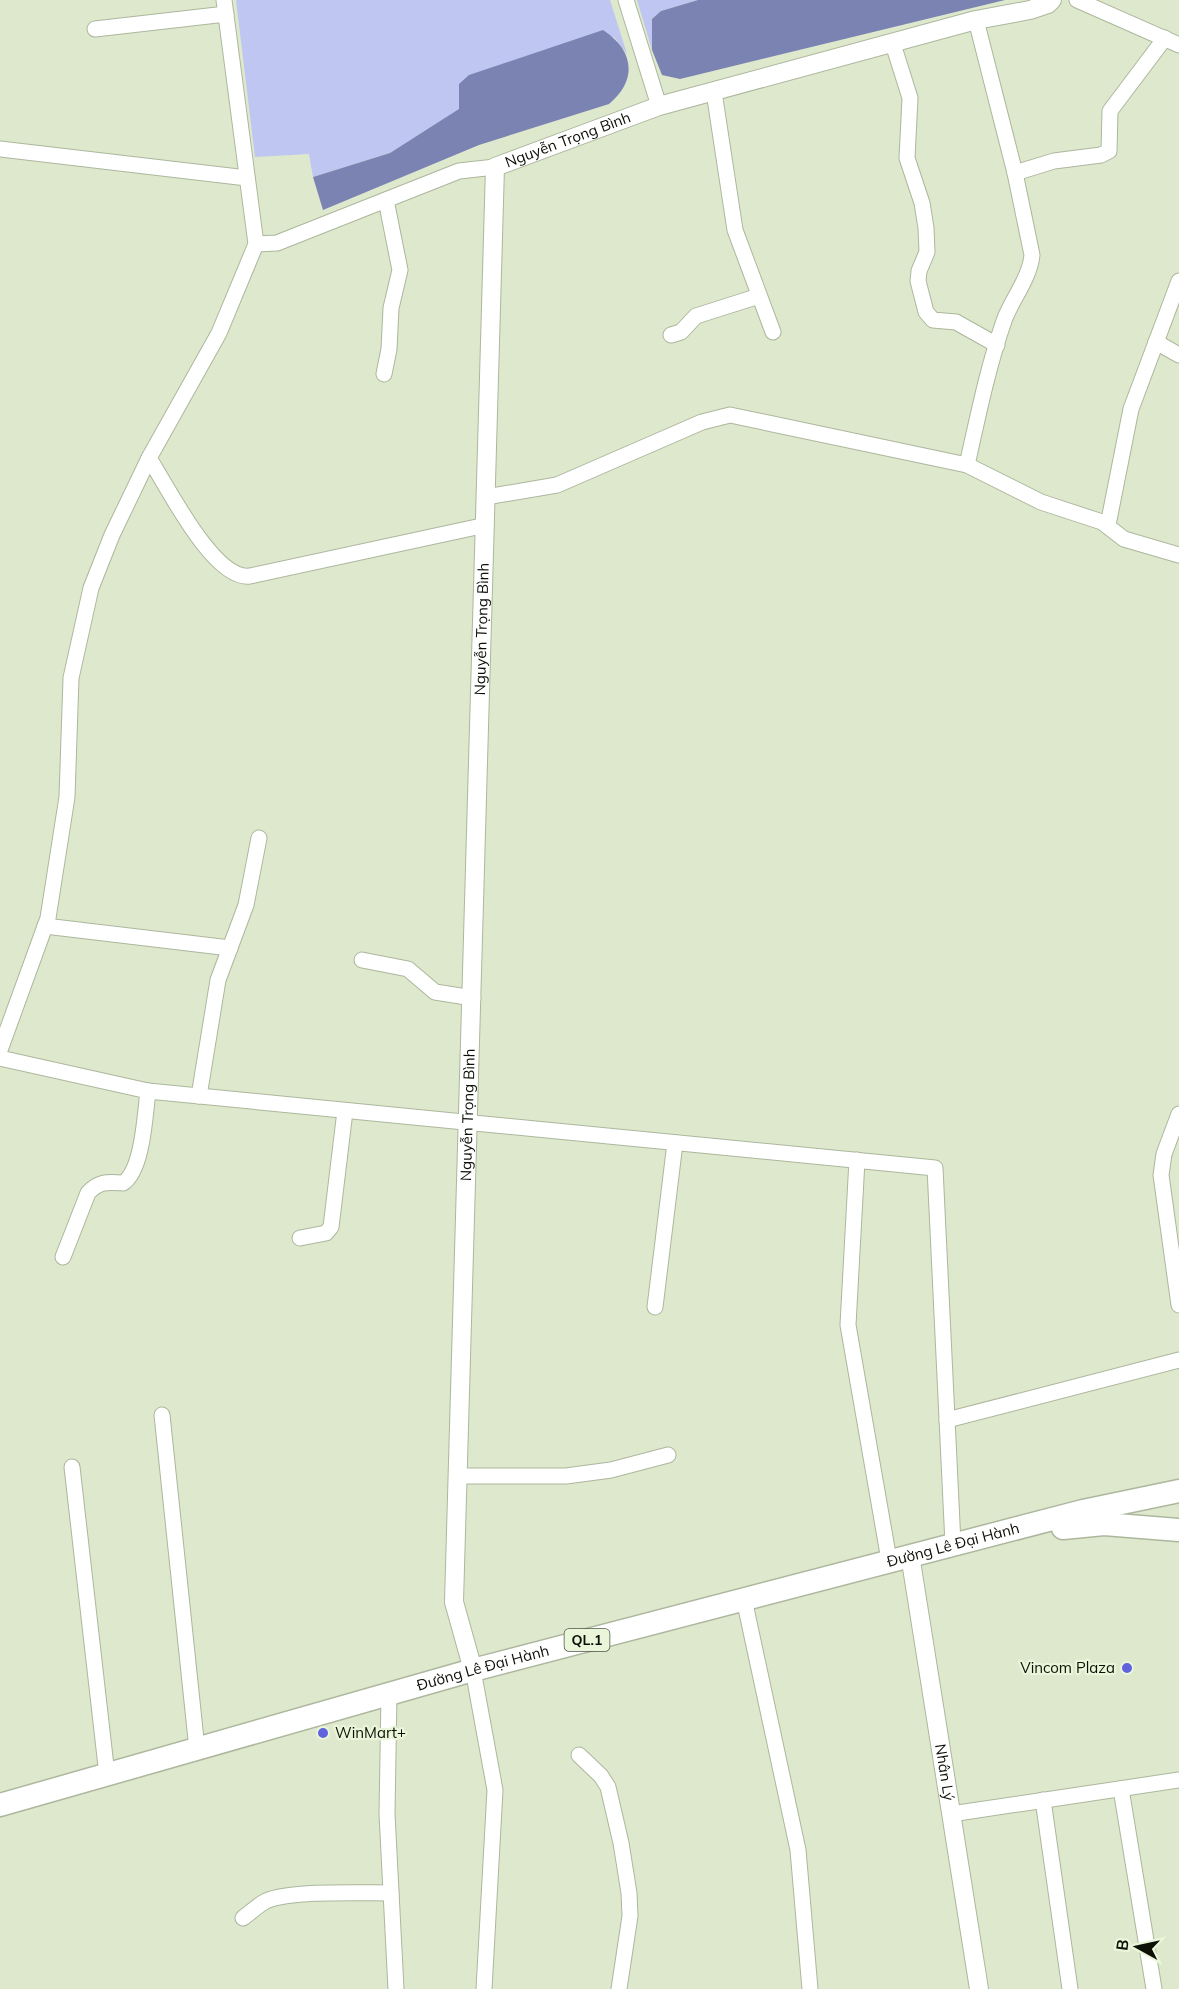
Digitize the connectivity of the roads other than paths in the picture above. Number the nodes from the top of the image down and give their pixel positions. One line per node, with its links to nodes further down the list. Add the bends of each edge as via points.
1 (626, 0): 11 (street)
2 (1052, 0): 5 (street, Nguyễn Trọng Bình, via 1030,10)
3 (1077, 0): 7 (street)
4 (225, 7): 6 (street); 15 (street)
5 (976, 20): 8 (street, Nguyễn Trọng Bình); 14 (street)
6 (95, 29)
7 (1165, 38): 9 (street); 14 (street, via 1110,111 1108,151)
8 (893, 44): 10 (street, Nguyễn Trọng Bình); 23 (street, via 910,98 907,159 926,228 927,252 918,281 926,312 933,320 956,322)
9 (1179, 45)
10 (714, 92): 11 (street, Nguyễn Trọng Bình); 19 (street, via 731,211)
11 (659, 106): 13 (street, Nguyễn Trọng Bình)
12 (0, 149): 15 (street)
13 (495, 167): 16 (street, via 459,171); 28 (street, Nguyễn Trọng Bình)
14 (1015, 173): 23 (street, via 1032,250 1031,262)
15 (247, 178): 17 (street)
16 (386, 200): 17 (street, via 277,243); 25 (street, via 400,270 391,308)
17 (256, 244): 26 (street, via 219,333)
18 (1179, 281): 22 (street)
19 (759, 296): 20 (street); 21 (street, via 696,315 681,332)
20 (772, 332)
21 (671, 335)
22 (1156, 342): 24 (street); 30 (street, via 1131,409)
23 (997, 345): 27 (street)
24 (1179, 355)
25 (384, 374)
26 (150, 458): 29 (street, via 195,533 222,566 239,576); 33 (street, via 91,588 71,678 67,797)
27 (967, 465): 28 (street, via 723,416 557,485); 30 (street, via 1041,502)
28 (486, 497): 29 (street, Nguyễn Trọng Bình)
29 (486, 525): 36 (street, Nguyễn Trọng Bình)
30 (1108, 525): 31 (street, via 1124,539)
31 (1179, 555)
32 (259, 838): 34 (street, via 246,905)
33 (45, 926): 34 (street); 37 (street)
34 (230, 948): 40 (street, via 212,1006)
35 (362, 960): 36 (street, via 408,969 435,992)
36 (472, 998): 43 (street, Nguyễn Trọng Bình)
37 (0, 1050)
38 (0, 1058): 39 (street)
39 (148, 1091): 40 (street); 47 (street, via 132,1175 123,1183 96,1184 88,1192)
40 (199, 1096): 41 (street)
41 (345, 1111): 43 (street); 46 (street, via 331,1227 326,1233)
42 (1179, 1114): 48 (street, via 1164,1154 1161,1175)
43 (469, 1124): 44 (street); 55 (street, Nguyễn Trọng Bình)
44 (675, 1143): 45 (street); 49 (street)
45 (857, 1160): 52 (street, via 935,1168); 60 (street, via 848,1325)
46 (300, 1238)
47 (63, 1257)
48 (1179, 1305)
49 (655, 1307)
50 (1179, 1360): 52 (street)
51 (162, 1415): 64 (street)
52 (947, 1420): 59 (street)
53 (668, 1455): 55 (street, via 566,1476)
54 (72, 1467): 66 (street)
55 (458, 1476): 62 (street, Nguyễn Trọng Bình, via 454,1602)
56 (1179, 1491): 58 (main road, Đường Lê Đại Hành / QL.1)
57 (1179, 1530): 58 (main road, via 1104,1524)
58 (993, 1534): 59 (main road, Đường Lê Đại Hành / QL.1)
59 (953, 1544): 60 (main road, Đường Lê Đại Hành / QL.1)
60 (899, 1558): 61 (main road, Đường Lê Đại Hành / QL.1); 71 (street, Nhân Lý)
61 (744, 1599): 62 (main road, Đường Lê Đại Hành / QL.1); 77 (street, via 798,1850)
62 (473, 1670): 63 (main road, Đường Lê Đại Hành / QL.1); 75 (street, via 495,1790)
63 (389, 1694): 64 (main road, Đường Lê Đại Hành / QL.1); 72 (street, via 387,1814)
64 (197, 1749): 66 (main road, Đường Lê Đại Hành / QL.1)
65 (579, 1755): 76 (street, via 608,1787 624,1863 630,1916)
66 (107, 1775): 70 (main road, Đường Lê Đại Hành / QL.1)
67 (1179, 1781): 68 (street)
68 (1121, 1789): 69 (street); 80 (street)
69 (1042, 1800): 71 (street); 79 (street)
70 (0, 1805)
71 (951, 1814): 78 (street, Nhân Lý)
72 (391, 1893): 73 (street, via 285,1897 266,1901); 74 (street)
73 (243, 1918)
74 (396, 1989)
75 (484, 1989)
76 (618, 1989)
77 (810, 1989)
78 (979, 1989)
79 (1070, 1989)
80 (1154, 1989)

